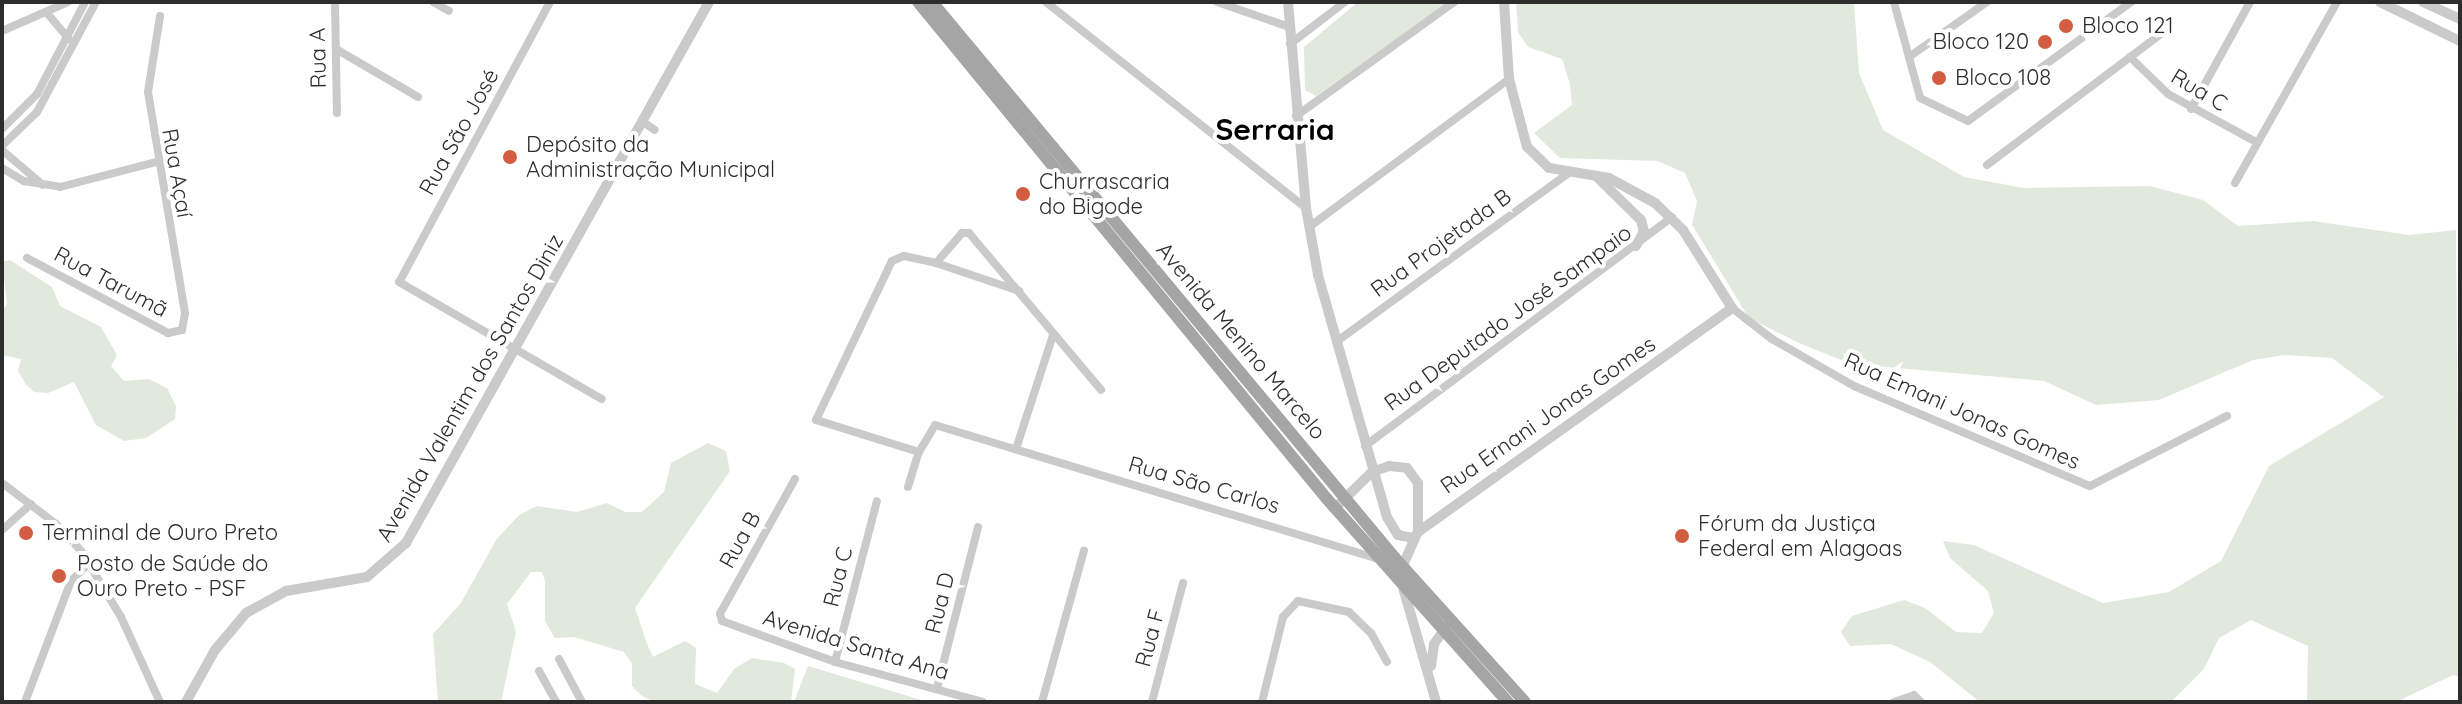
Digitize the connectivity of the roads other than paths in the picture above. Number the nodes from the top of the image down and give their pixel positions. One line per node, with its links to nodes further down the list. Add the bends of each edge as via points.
1 (68, 2): 24 (street)
2 (85, 2): 30 (street)
3 (96, 2): 30 (street)
4 (335, 2): 33 (street, Rua A)
5 (433, 2): 23 (street)
6 (550, 2): 64 (street, Rua São José, via 399,280 403,288)
7 (709, 2): 41 (street, Avenida Valentim dos Santos Diniz)
8 (918, 2): 78 (main road, Avenida Menino Marcelo)
9 (932, 2): 75 (main road, Avenida Menino Marcelo)
10 (1046, 2): 53 (street)
11 (1217, 2): 27 (street)
12 (1288, 2): 27 (street)
13 (1345, 2): 32 (street)
14 (1454, 2): 40 (street)
15 (1894, 2): 34 (street)
16 (1987, 2): 34 (street)
17 (2131, 2): 34 (street, via 1976,120 1962,120 1923,101)
18 (2250, 2): 38 (street)
19 (2337, 2): 44 (street)
20 (2380, 2): 31 (street)
21 (2423, 2): 26 (street)
22 (1502, 4): 36 (street)
23 (449, 11)
24 (47, 13): 28 (street); 30 (street)
25 (160, 16): 46 (street, Rua Açaí, via 148,92)
26 (2460, 19)
27 (1289, 27): 32 (street)
28 (2, 31)
29 (2165, 31): 35 (street)
30 (71, 41): 42 (street, via 24,111); 45 (street, via 37,112)
31 (2460, 41)
32 (1290, 44): 40 (street)
33 (336, 49): 37 (street); 39 (street, Rua A)
34 (1909, 57)
35 (2130, 57): 38 (street, Rua C, via 2154,84); 47 (street)
36 (1509, 79): 49 (street, via 1527,147 1549,168); 55 (street)
37 (418, 97)
38 (2191, 109): 44 (street, Rua C)
39 (337, 113)
40 (1296, 116): 53 (street)
41 (643, 122): 43 (street); 64 (street, Avenida Valentim dos Santos Diniz, via 567,250)
42 (2, 129)
43 (655, 130)
44 (2258, 143): 51 (street)
45 (3, 148): 52 (street)
46 (156, 162): 52 (street, via 85,182); 61 (street, Rua Açaí, via 185,318)
47 (1987, 165)
48 (2, 168): 52 (street)
49 (1567, 174): 50 (street); 63 (street, Rua Projetada B)
50 (1594, 175): 54 (street, via 1642,193); 56 (street, via 1641,220 1644,231)
51 (2235, 183)
52 (44, 186)
53 (1306, 208): 55 (street)
54 (1672, 217): 56 (street, Rua Deputado José Sampaio); 60 (street)
55 (1309, 227): 63 (street)
56 (1636, 246): 68 (street, Rua Deputado José Sampaio)
57 (27, 258): 61 (street, Rua Tarumã, via 168,333)
58 (936, 263): 59 (street); 59 (street, via 966,232); 70 (street, via 904,256 892,261 816,420)
59 (1019, 291): 62 (street)
60 (1732, 308): 67 (street, Rua Emani Jonas Gomes, via 1772,339 1854,386 2090,486); 81 (street, Rua Ernani Jonas Gomes)
61 (178, 333)
62 (1053, 335): 65 (street); 69 (street)
63 (1336, 342): 68 (street)
64 (517, 349): 66 (street); 95 (street, Avenida Valentim dos Santos Diniz, via 390,562 367,577 286,591 258,605 226,634)
65 (1101, 390)
66 (602, 399)
67 (2227, 416)
68 (1364, 447): 71 (street)
69 (1016, 449): 70 (street, Rua São Carlos, via 931,425); 83 (street, Rua São Carlos)
70 (919, 452): 74 (street)
71 (1372, 472): 75 (street); 81 (street, via 1391,528); 81 (street, via 1389,466 1412,473 1418,483)
72 (795, 479): 88 (street, Rua B)
73 (2, 483): 77 (street)
74 (908, 487)
75 (1346, 498): 78 (street); 85 (main road, Avenida Menino Marcelo)
76 (877, 501): 91 (street, Rua C)
77 (31, 504): 80 (street); 84 (street)
78 (1335, 508): 83 (main road, Avenida Menino Marcelo)
79 (978, 527): 94 (street, Rua D)
80 (2, 530)
81 (1416, 535): 85 (street)
82 (1084, 551): 101 (street)
83 (1380, 559): 86 (main road, Avenida Menino Marcelo)
84 (89, 563): 96 (street, via 71,581); 97 (street)
85 (1403, 565): 89 (main road, Avenida Menino Marcelo)
86 (1401, 582): 89 (main road, Avenida Menino Marcelo); 104 (street)
87 (1183, 583): 102 (street, Rua F)
88 (720, 619): 91 (street, Avenida Santa Ana)
89 (1447, 626): 104 (street, via 1428,658); 105 (main road, Avenida Menino Marcelo); 106 (main road, Avenida Menino Marcelo)
90 (559, 659): 99 (street)
91 (835, 662): 94 (street, Avenida Santa Ana)
92 (1387, 662): 103 (street, via 1371,633 1349,612 1298,601 1283,617)
93 (539, 671): 98 (street)
94 (937, 688): 100 (street, Avenida Santa Ana)
95 (188, 701)
96 (25, 702)
97 (160, 702)
98 (556, 702)
99 (582, 702)
100 (983, 702)
101 (1042, 702)
102 (1152, 702)
103 (1262, 702)
104 (1439, 702)
105 (1508, 702)
106 (1525, 702)
107 (1894, 702): 108 (street, via 1914,695)
108 (1921, 702)

